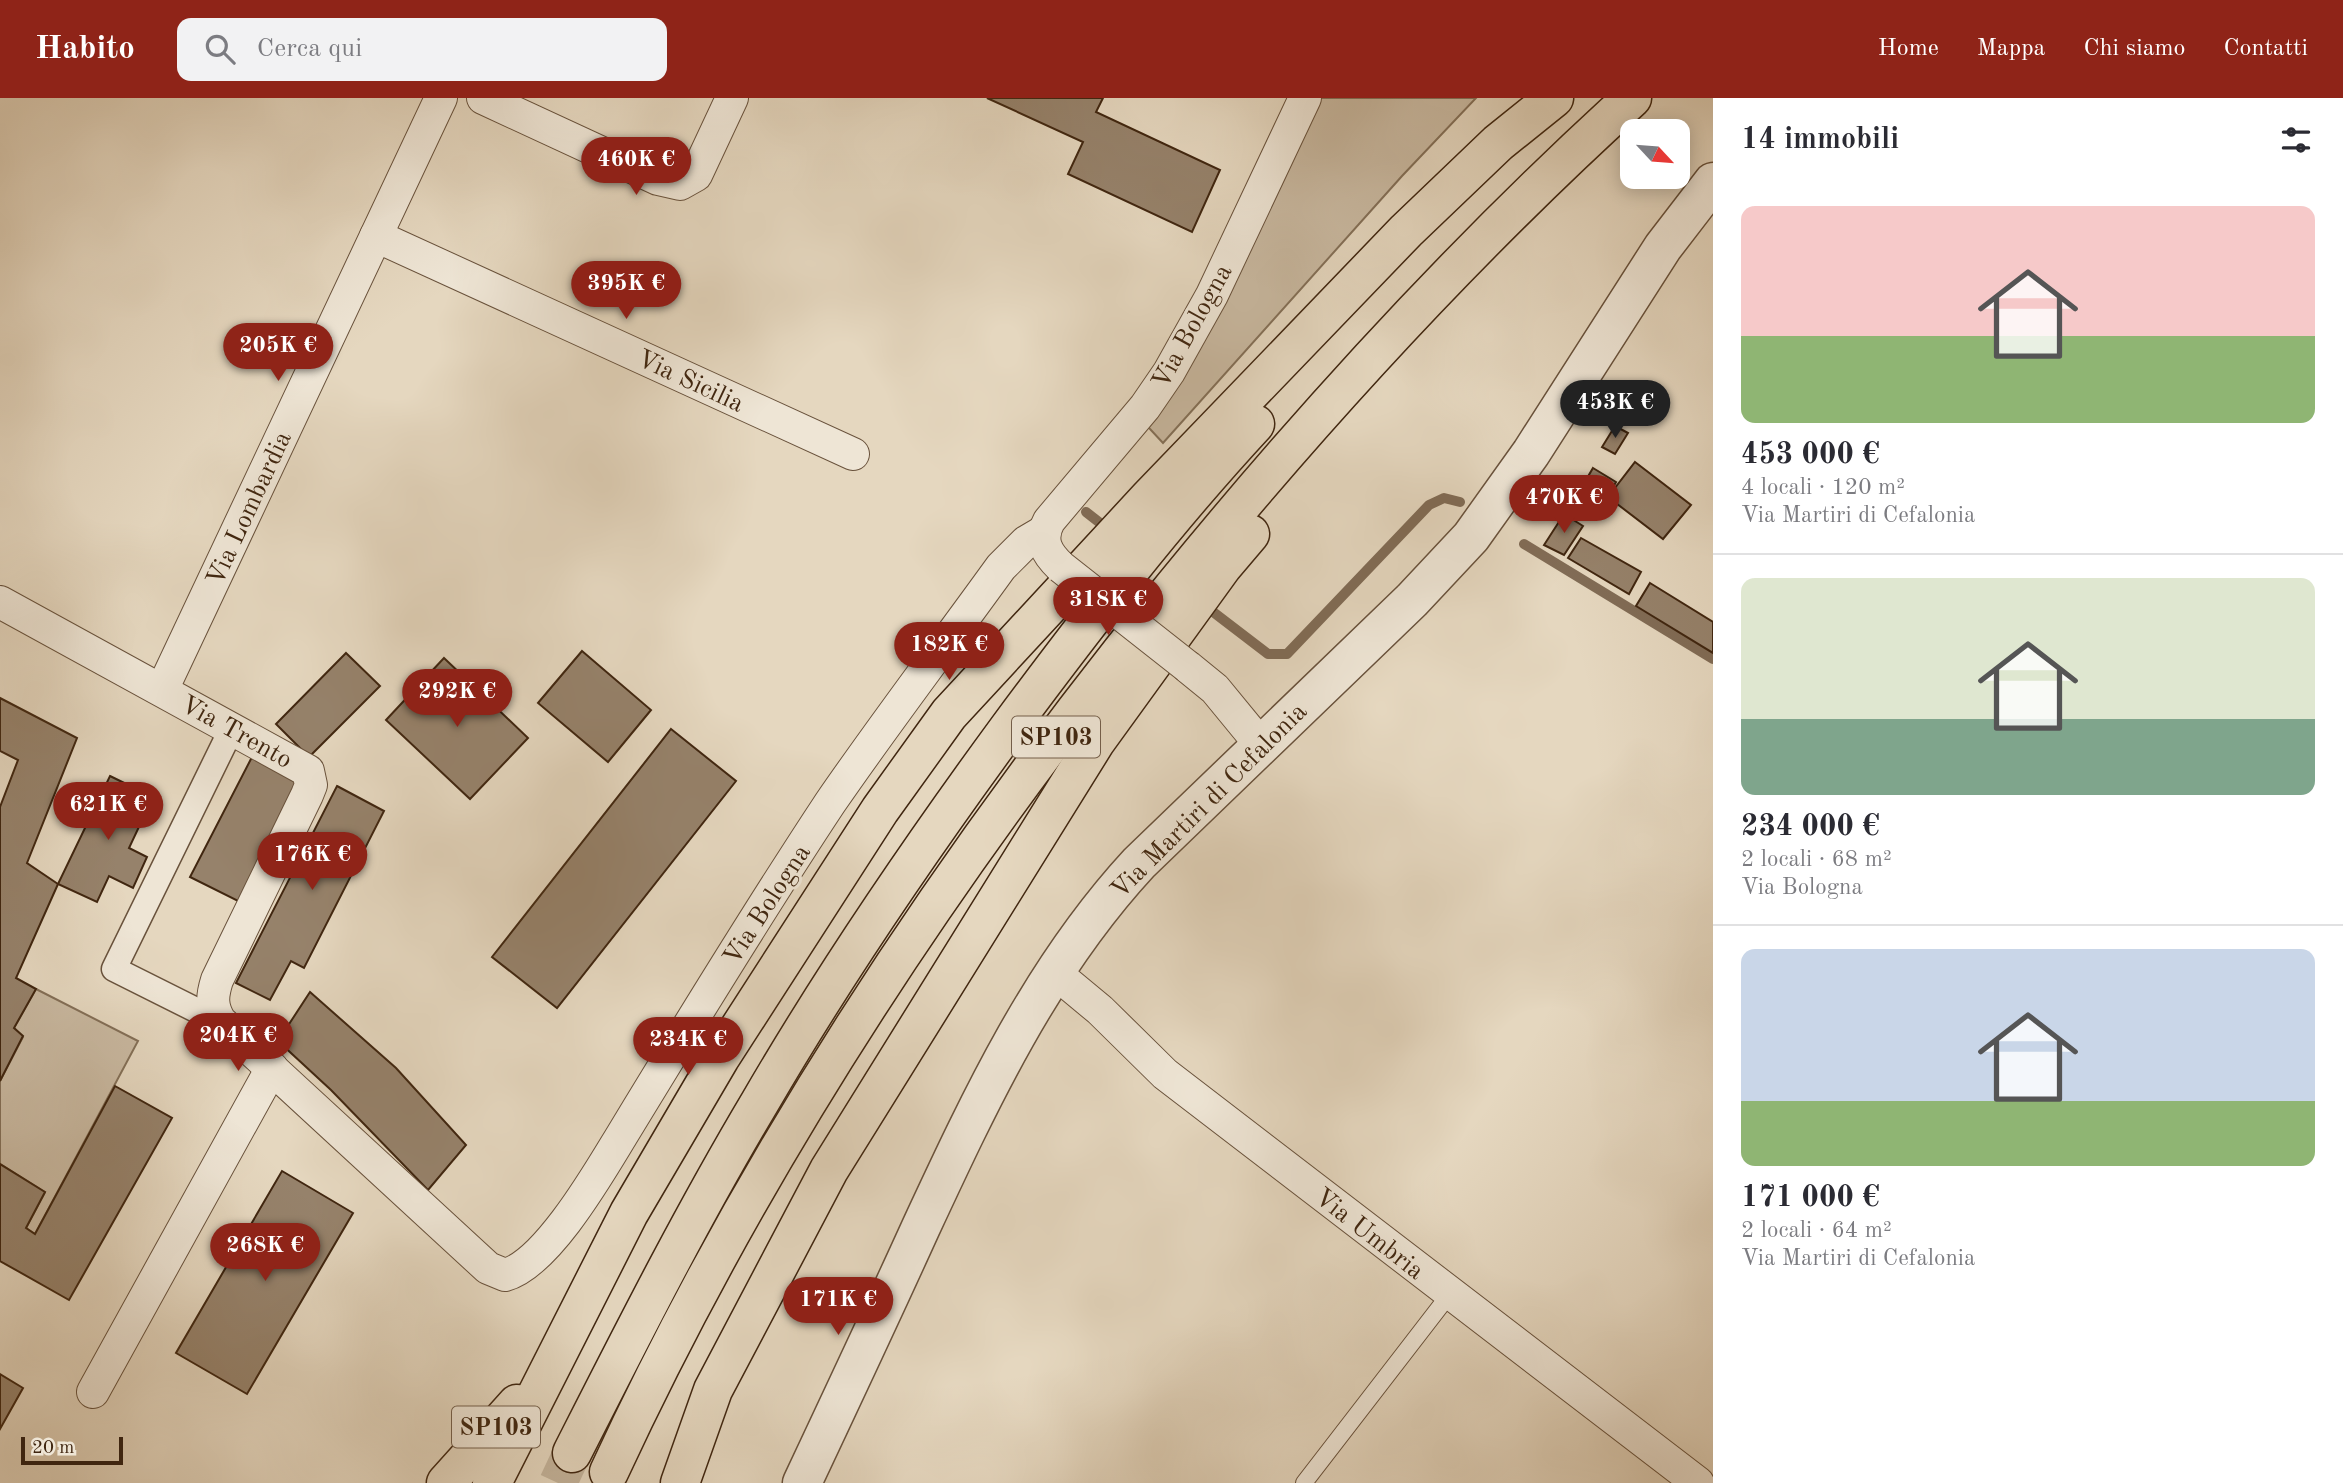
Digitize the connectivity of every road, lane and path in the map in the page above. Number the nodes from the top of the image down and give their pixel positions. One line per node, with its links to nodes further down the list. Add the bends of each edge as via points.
1 (441, 98): 10 (street, Via Lombardia)
2 (483, 98): 3 (street, via 658,179 680,184 696,175)
3 (732, 98)
4 (1305, 98): 12 (street, Via Bologna, via 1212,295 1169,372 1057,507)
5 (1554, 98): 21 (highway, SP103, via 1498,143 1406,231 949,714 880,810 720,1058 629,1213)
6 (1570, 98): 23 (highway, SP103, via 1454,212 1246,433 1052,670 885,904 760,1101 678,1246)
7 (1632, 98): 24 (highway, SP103, via 1548,175 1348,380 1204,548 1025,777 839,1048 788,1133 675,1336)
8 (1644, 98): 27 (highway, SP103, via 1556,202 1383,382 1222,567 1096,741 829,1170 713,1390)
9 (1713, 182): 16 (street, Via Martiri di Cefalonia, via 1651,264 1531,453 1471,537)
10 (376, 236): 11 (street, Via Sicilia); 14 (street, Via Lombardia)
11 (853, 454)
12 (1043, 532): 16 (street, bridge, via 1045,545 1060,567 1222,696); 19 (street, Via Bologna, via 1001,567 830,804 590,1188 535,1256 512,1273 497,1274)
13 (0, 602): 14 (street, Via Trento)
14 (162, 690): 15 (street, Via Trento)
15 (232, 728): 18 (street, Via Trento, via 302,766 311,785 217,979 212,1002); 18 (street, via 114,969 200,1012)
16 (1261, 745): 17 (street, Via Martiri di Cefalonia, via 1114,890)
17 (1053, 971): 20 (street, Via Umbria, via 1165,1074); 28 (street, Via Martiri di Cefalonia, via 1013,1036)
18 (215, 1012): 19 (street)
19 (272, 1068): 22 (street)
20 (1450, 1295): 29 (lane); 30 (street, Via Umbria)
21 (547, 1371): 25 (highway, SP103); 26 (highway, SP103)
22 (93, 1392)
23 (572, 1453)
24 (609, 1472)
25 (446, 1483)
26 (492, 1483)
27 (680, 1483)
28 (802, 1483)
29 (1304, 1483)
30 (1698, 1483)

